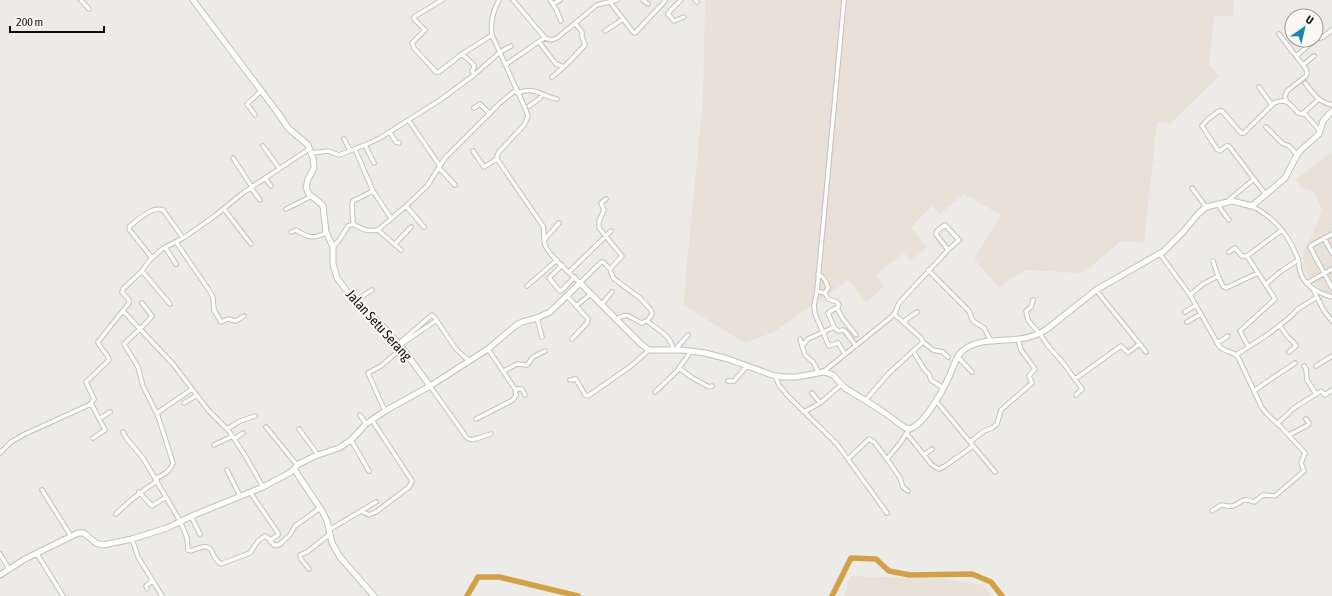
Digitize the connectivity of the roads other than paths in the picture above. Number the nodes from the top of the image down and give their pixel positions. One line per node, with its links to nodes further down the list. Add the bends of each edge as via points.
1 (81, 0): 19 (street)
2 (193, 0): 44 (street)
3 (442, 0): 34 (street, via 414,17 424,30 412,45 437,72)
4 (499, 0): 27 (street, via 492,17)
5 (513, 0): 29 (street)
6 (550, 0): 17 (street)
7 (560, 0): 17 (street)
8 (617, 0): 15 (street)
9 (644, 0): 18 (street)
10 (673, 0): 16 (street)
11 (681, 0): 16 (street)
12 (844, 0): 132 (street)
13 (665, 1): 21 (street, via 635,33)
14 (603, 2): 15 (street); 23 (street, via 593,7)
15 (610, 2): 21 (street)
16 (677, 3): 20 (street, via 668,15 674,21)
17 (553, 4): 22 (street)
18 (648, 4)
19 (89, 9)
20 (684, 17)
21 (622, 19): 25 (street)
22 (561, 21)
23 (575, 24): 29 (street, via 556,39); 39 (street, via 582,32 585,45)
24 (1332, 30): 28 (street)
25 (604, 31)
26 (1279, 34): 35 (street)
27 (492, 35): 33 (street); 34 (street)
28 (1324, 36)
29 (545, 38): 30 (street)
30 (539, 42): 37 (street); 39 (street, via 556,64)
31 (511, 46): 33 (street)
32 (1306, 48): 35 (street)
33 (500, 52): 37 (street); 40 (street)
34 (462, 54): 40 (street, via 474,65)
35 (1296, 56): 38 (street)
36 (1314, 56): 38 (street)
37 (505, 65): 45 (street)
38 (1303, 65): 48 (street, via 1306,74 1287,91)
39 (564, 68): 41 (street)
40 (474, 75): 58 (street)
41 (552, 77)
42 (1305, 83): 49 (street)
43 (1259, 87): 52 (street)
44 (261, 91): 57 (street, via 247,104); 67 (street, via 288,128 306,143)
45 (517, 91): 46 (street, via 530,90); 55 (street); 71 (street, via 527,119 502,148)
46 (543, 94): 47 (street); 51 (street)
47 (557, 99)
48 (1286, 100): 52 (street, via 1278,101); 56 (street)
49 (1318, 100): 50 (street); 56 (street)
50 (1332, 105)
51 (530, 106)
52 (1272, 106): 76 (street, via 1244,133 1241,133 1222,111 1202,126 1217,150 1228,146)
53 (474, 108): 55 (street, via 480,104)
54 (1332, 111): 60 (street, via 1323,121)
55 (490, 114): 73 (street, via 452,150)
56 (1302, 114): 60 (street, via 1305,114)
57 (255, 115)
58 (409, 121): 61 (street); 73 (street)
59 (1266, 127): 69 (street)
60 (1320, 131): 69 (street)
61 (390, 133): 63 (street); 64 (street)
62 (344, 139): 66 (street)
63 (399, 143)
64 (365, 145): 66 (street); 72 (street)
65 (263, 146): 74 (street)
66 (352, 149): 67 (street, via 339,154 328,150); 81 (street)
67 (310, 151): 74 (street); 83 (street, Jalan Setu Serang, via 315,165 306,188)
68 (473, 151): 71 (street, via 484,167)
69 (1297, 156): 82 (street, via 1285,178)
70 (233, 158): 79 (street)
71 (497, 159): 108 (street, via 543,226)
72 (374, 163)
73 (439, 167): 77 (street); 88 (street, via 427,186)
74 (279, 168): 75 (street)
75 (265, 178): 78 (street); 79 (street)
76 (1254, 179): 82 (street); 86 (street)
77 (455, 185)
78 (271, 186)
79 (252, 187): 85 (street); 91 (street)
80 (1192, 188): 90 (street)
81 (373, 191): 93 (street); 96 (street, via 353,201)
82 (1266, 194): 89 (street)
83 (312, 196): 92 (street); 103 (street, Jalan Setu Serang, via 323,206)
84 (606, 199): 105 (street, via 601,203 604,210 598,225)
85 (260, 200)
86 (1228, 202): 87 (street); 89 (street)
87 (1219, 204): 90 (street); 94 (street)
88 (406, 206): 93 (street); 97 (street)
89 (1252, 206): 100 (street, via 1272,219)
90 (1206, 207): 118 (street)
91 (224, 208): 106 (street); 110 (street)
92 (286, 209)
93 (391, 218): 99 (street)
94 (1229, 220)
95 (560, 223): 108 (street)
96 (353, 224): 99 (street, via 365,231); 113 (street, via 348,226)
97 (424, 226)
98 (411, 227): 111 (street)
99 (378, 230): 111 (street)
100 (1282, 230): 119 (street); 122 (street)
101 (611, 231): 105 (street)
102 (292, 232): 103 (street, via 296,230 314,238)
103 (326, 233): 113 (street, Jalan Setu Serang)
104 (1332, 234): 107 (street)
105 (605, 237): 126 (street, via 622,255); 130 (street)
106 (184, 238): 109 (street); 120 (street, via 164,210 158,209 145,214 129,228)
107 (1324, 238): 117 (street); 133 (street, via 1310,246)
108 (545, 240): 121 (street, via 548,251)
109 (176, 242): 112 (street); 165 (street, via 211,293 214,310 221,322 228,319 236,321)
110 (251, 244)
111 (395, 244): 114 (street)
112 (165, 247): 120 (street); 124 (street)
113 (333, 247): 153 (street, Jalan Setu Serang, via 336,274)
114 (401, 250)
115 (948, 250): 115 (street, via 959,240 945,225 936,234); 128 (street)
116 (1229, 252): 119 (street, via 1235,248 1242,256)
117 (1332, 253)
118 (1160, 254): 143 (street); 148 (street)
119 (1247, 256): 131 (street)
120 (152, 258): 129 (street)
121 (557, 260): 125 (street); 139 (street)
122 (1298, 260): 136 (street, via 1300,271); 138 (street)
123 (1213, 261): 134 (street)
124 (176, 264)
125 (562, 265): 130 (street); 135 (street, via 549,278 560,291)
126 (610, 269): 137 (street, via 602,262); 168 (street, via 613,278 640,298 651,310 652,315)
127 (1332, 269): 133 (street)
128 (928, 270): 163 (street, via 899,303); 185 (street, via 968,311 972,320 984,328)
129 (142, 271): 155 (street); 160 (street, via 122,290 129,301)
130 (569, 272): 135 (street)
131 (1258, 273): 134 (street, via 1226,288); 138 (street)
132 (818, 274): 144 (street); 146 (street, via 827,283)
133 (1324, 274): 136 (street); 140 (street)
134 (1218, 276): 148 (street)
135 (575, 277): 137 (street)
136 (1307, 282): 141 (street)
137 (580, 283): 147 (street); 149 (street)
138 (1266, 284): 192 (street, via 1276,299 1240,331)
139 (527, 286)
140 (1332, 288)
141 (1313, 289): 150 (street); 151 (street)
142 (372, 290): 153 (street)
143 (1096, 290): 177 (street); 188 (street)
144 (817, 291): 146 (street); 176 (street, via 814,306)
145 (612, 292): 156 (street)
146 (825, 293): 159 (street, via 828,299 838,304)
147 (591, 294): 156 (street); 158 (street)
148 (1190, 295): 157 (street)
149 (567, 296): 158 (street); 166 (street, via 550,312)
150 (1316, 297): 169 (street); 173 (street)
151 (1332, 297)
152 (1033, 300): 177 (street, via 1031,307 1026,311 1028,320)
153 (355, 301): 189 (street, Jalan Setu Serang, via 372,314)
154 (142, 303): 175 (street, via 152,315)
155 (170, 304)
156 (602, 304): 167 (street)
157 (1196, 305): 162 (street); 164 (street)
158 (576, 306): 182 (street, via 589,320)
159 (837, 308): 174 (street, via 828,313); 179 (street)
160 (123, 311): 175 (street); 236 (street, via 99,340 99,346 109,360 86,382 94,399)
161 (917, 312): 171 (street)
162 (1185, 312)
163 (894, 314): 171 (street); 191 (street)
164 (1201, 314): 172 (street); 187 (street)
165 (244, 316)
166 (537, 318): 181 (street); 193 (street, via 515,326)
167 (617, 319): 168 (street, via 627,315 640,323); 194 (street)
168 (647, 321): 195 (street, via 668,338)
169 (1332, 321)
170 (434, 322): 189 (street)
171 (903, 322): 186 (street)
172 (1187, 322)
173 (1280, 326): 192 (street); 200 (street, via 1296,346)
174 (834, 327): 176 (street); 191 (street, via 838,331 845,331)
175 (140, 329): 223 (street, via 173,364); 241 (street, via 124,345 138,367 143,386)
176 (822, 332): 190 (street, via 808,339); 201 (street, via 829,346 838,343)
177 (1040, 334): 184 (street); 216 (street)
178 (688, 335): 195 (street)
179 (856, 335)
180 (1228, 336): 187 (street)
181 (542, 337)
182 (572, 339)
183 (800, 339): 190 (street)
184 (1018, 339): 185 (street); 261 (street, via 1021,350 1035,369 1029,376 1032,383 1001,410 998,422 992,428)
185 (991, 341): 205 (street, via 972,346)
186 (923, 342): 198 (street); 204 (street)
187 (1217, 343): 202 (street, via 1225,351 1231,351)
188 (1139, 344): 199 (street); 216 (street, via 1128,353 1121,346)
189 (400, 346): 206 (street, via 432,315 456,349); 220 (street, Jalan Setu Serang); 238 (street, via 381,366 368,373)
190 (802, 346): 214 (street, via 805,355)
191 (856, 346): 201 (street)
192 (1248, 346): 202 (street)
193 (488, 349): 206 (street); 212 (street)
194 (649, 350): 195 (street); 217 (street, via 588,396 585,396 576,379)
195 (674, 350): 197 (street)
196 (545, 351): 212 (street, via 527,365 517,364)
197 (691, 351): 208 (street, via 716,355); 211 (street)
198 (913, 351): 222 (street, via 930,374 931,380); 233 (street, via 888,374)
199 (1146, 352)
200 (1289, 352)
201 (845, 354): 214 (street)
202 (1236, 355): 226 (street)
203 (1332, 356): 210 (street)
204 (948, 357)
205 (958, 357): 213 (street); 222 (street)
206 (469, 361): 220 (street)
207 (1295, 363): 226 (street)
208 (747, 366): 215 (street); 218 (street, via 734,381)
209 (1304, 366): 229 (street, via 1307,380)
210 (1316, 366)
211 (680, 368): 221 (street, via 696,381); 227 (street)
212 (504, 371): 224 (street)
213 (972, 372)
214 (821, 373): 215 (street, via 797,377); 219 (street, via 833,375)
215 (775, 375): 240 (street, via 784,392)
216 (1074, 379): 232 (street, via 1082,389)
217 (570, 380)
218 (728, 381)
219 (841, 385): 233 (street); 237 (street)
220 (430, 386): 238 (street); 256 (street, via 467,438 472,440)
221 (712, 386)
222 (944, 388): 234 (street)
223 (192, 389): 230 (street); 241 (street)
224 (515, 389): 231 (street, via 522,389); 245 (street, via 516,395 513,400)
225 (1332, 390): 229 (street, via 1325,395 1321,391)
226 (1254, 391): 249 (street, via 1265,411)
227 (654, 392)
228 (812, 393): 237 (street)
229 (1316, 394): 249 (street, via 1294,408)
230 (197, 395): 235 (street); 251 (street)
231 (526, 395)
232 (1076, 395)
233 (865, 401): 253 (street)
234 (936, 401): 253 (street, via 916,426); 261 (street)
235 (184, 403)
236 (91, 404): 244 (street); 265 (street, via 25,434 11,442)
237 (820, 404): 240 (street)
238 (385, 411): 247 (street)
239 (110, 412): 244 (street)
240 (804, 412): 268 (street, via 834,441)
241 (157, 413): 274 (street, via 173,464)
242 (360, 415): 248 (street)
243 (255, 416): 251 (street)
244 (99, 419): 259 (street, via 105,431)
245 (476, 419)
246 (1306, 419): 257 (street, via 1308,425)
247 (372, 420): 248 (street); 284 (street, via 412,481 409,487 376,512 369,515)
248 (366, 424): 260 (street)
249 (1277, 424): 257 (street)
250 (266, 427): 270 (street)
251 (226, 429): 258 (street)
252 (299, 429): 266 (street)
253 (908, 431): 267 (street); 269 (street)
254 (123, 432): 274 (street)
255 (243, 433): 258 (street)
256 (491, 434)
257 (1289, 434): 285 (street, via 1305,453 1301,463 1304,471 1274,496 1263,495 1254,502 1244,499 1231,506 1221,505)
258 (233, 437): 262 (street); 275 (street)
259 (93, 438)
260 (351, 440): 266 (street, via 339,448); 272 (street)
261 (970, 442): 263 (street)
262 (214, 445)
263 (974, 446): 267 (street, via 939,469); 273 (street)
264 (932, 449): 267 (street)
265 (0, 453)
266 (318, 455): 270 (street)
267 (924, 456)
268 (848, 459): 269 (street, via 869,439); 286 (street)
269 (887, 459): 277 (street)
270 (295, 467): 275 (street, via 291,472); 283 (street)
271 (227, 470): 280 (street)
272 (369, 471)
273 (995, 472)
274 (156, 480): 278 (street); 281 (street)
275 (264, 487): 279 (street)
276 (42, 490): 292 (street)
277 (908, 491)
278 (139, 492): 281 (street, via 152,506); 287 (street)
279 (250, 492): 280 (street); 294 (street, via 278,533)
280 (240, 496): 288 (street)
281 (166, 497): 289 (street)
282 (376, 502): 284 (street)
283 (320, 508): 290 (street); 294 (street, via 295,526 280,545)
284 (361, 511): 290 (street)
285 (1212, 511)
286 (887, 513)
287 (116, 514)
288 (191, 516): 289 (street); 291 (street)
289 (180, 521): 293 (street); 294 (street, via 187,538 188,550 208,547 221,564 250,553 263,537 266,536)
290 (330, 532): 298 (street, via 300,555); 304 (street, via 332,543 340,557)
291 (200, 534)
292 (71, 536): 293 (street, via 83,533 103,545); 296 (street)
293 (132, 539): 300 (street)
294 (270, 540)
295 (0, 554): 297 (street)
296 (37, 554): 297 (street); 302 (street)
297 (8, 569): 299 (street)
298 (309, 569)
299 (0, 575)
300 (152, 581): 301 (street, via 146,586); 303 (street)
301 (148, 589)
302 (64, 596)
303 (162, 596)
304 (374, 596)

